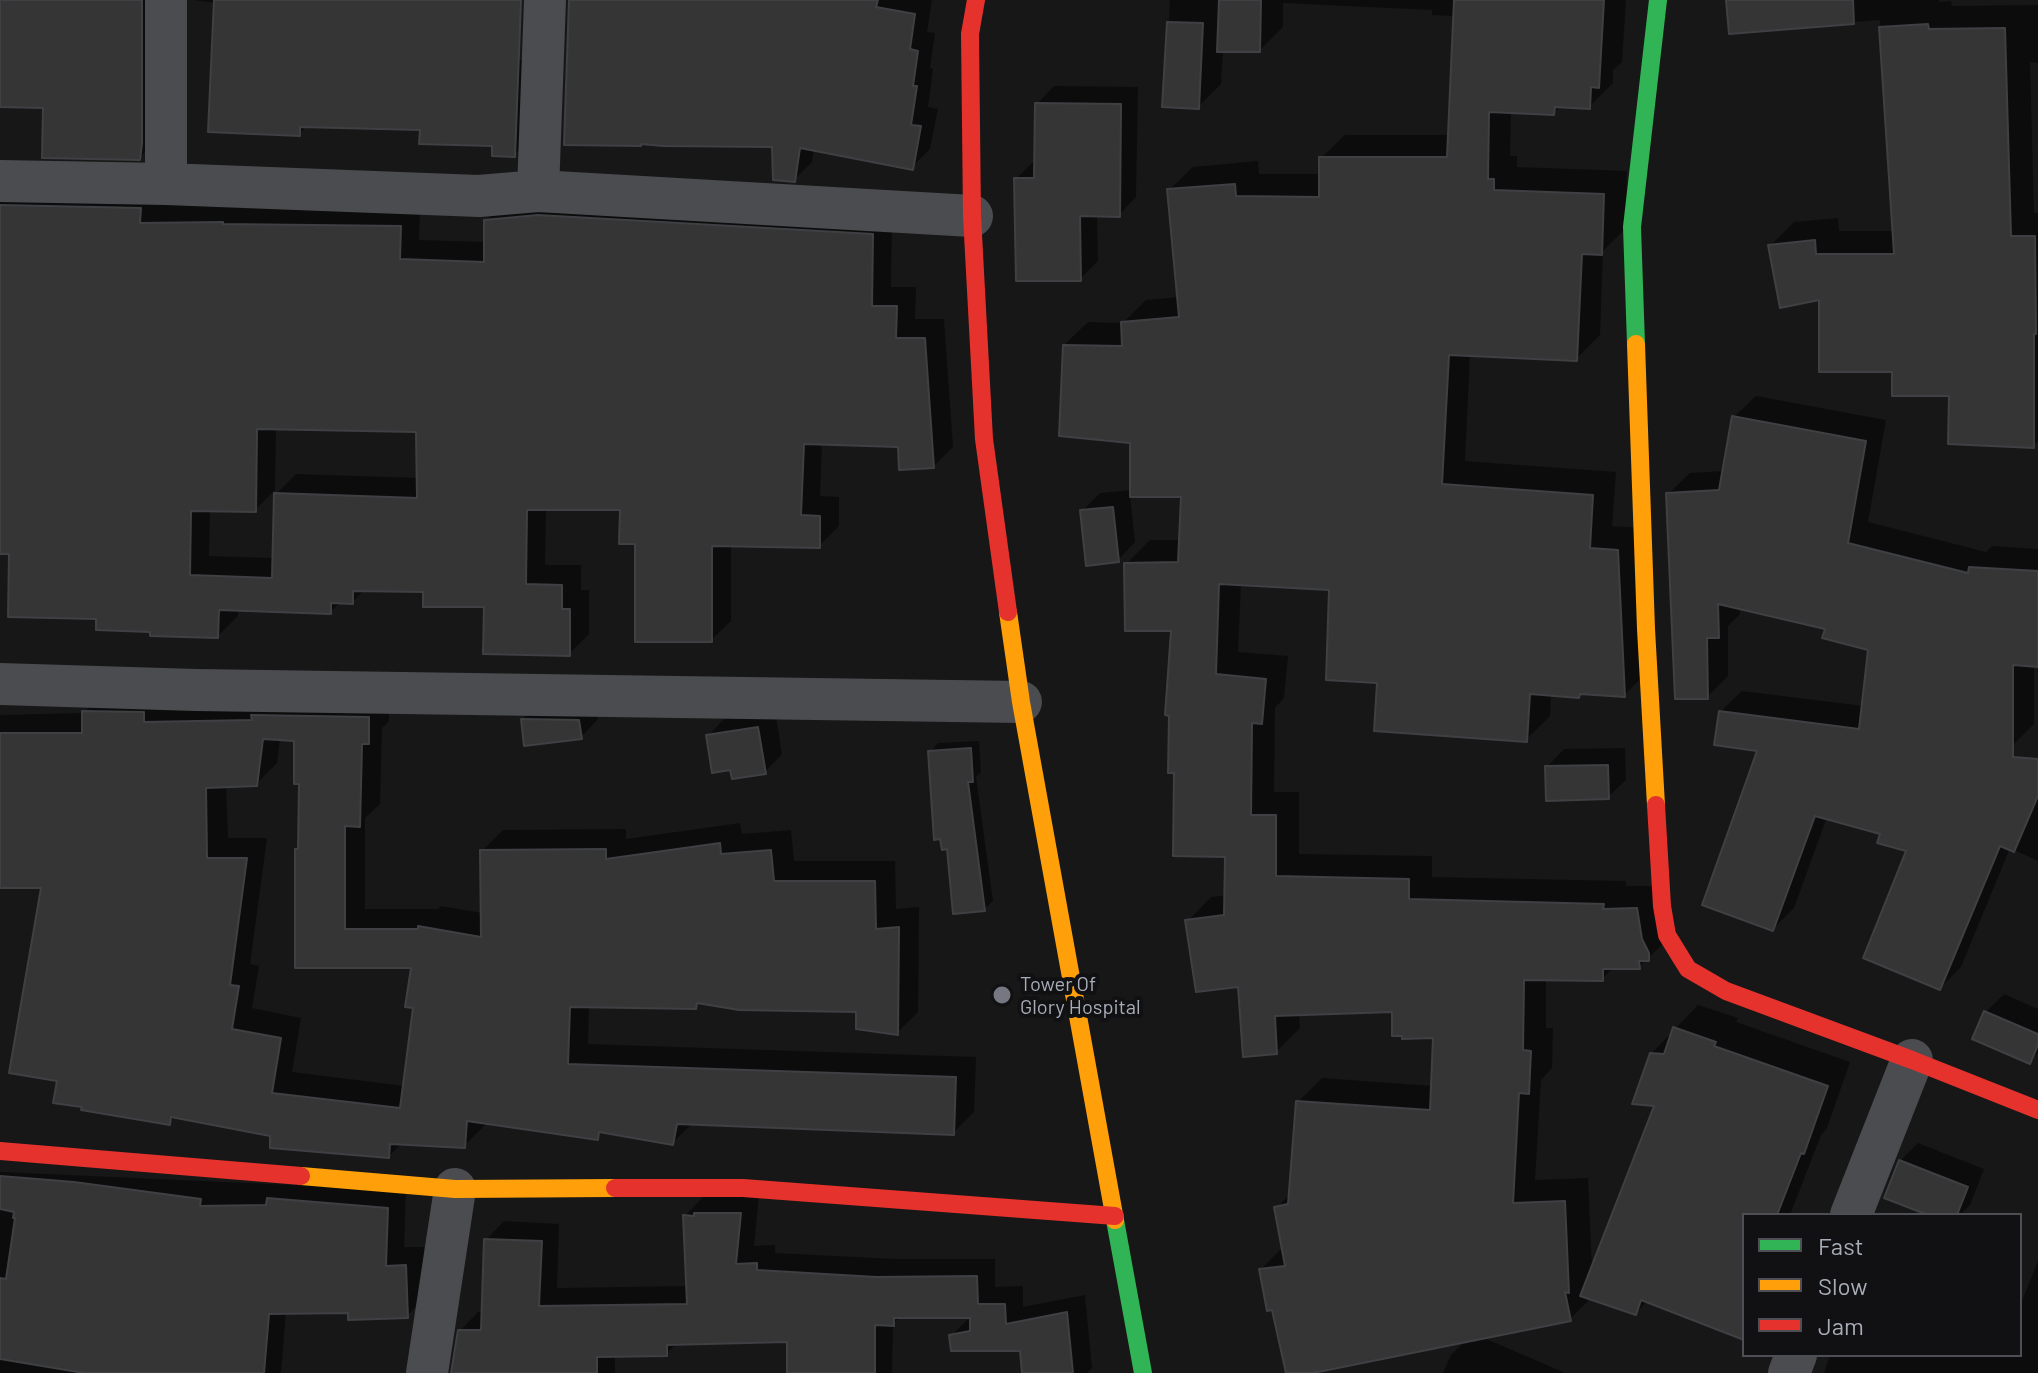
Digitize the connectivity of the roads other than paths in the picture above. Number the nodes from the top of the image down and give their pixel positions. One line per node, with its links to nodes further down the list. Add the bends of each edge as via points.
1 (166, 0): 6 (street)
2 (545, 0): 7 (street)
3 (976, 0): 8 (street, via 970,34)
4 (1658, 0): 11 (street, via 1632,227 1646,629 1667,935 1688,969 1726,991)
5 (0, 181): 6 (street)
6 (166, 184): 7 (street, via 479,196)
7 (538, 191): 8 (street)
8 (972, 216): 10 (street, via 984,439)
9 (0, 684): 10 (street)
10 (1021, 702): 16 (street)
11 (1912, 1060): 12 (street); 15 (street)
12 (2038, 1110)
13 (0, 1151): 14 (street)
14 (455, 1189): 16 (street, via 743,1188); 17 (street)
15 (1852, 1213)
16 (1115, 1216): 18 (street)
17 (427, 1373)
18 (1143, 1373)

